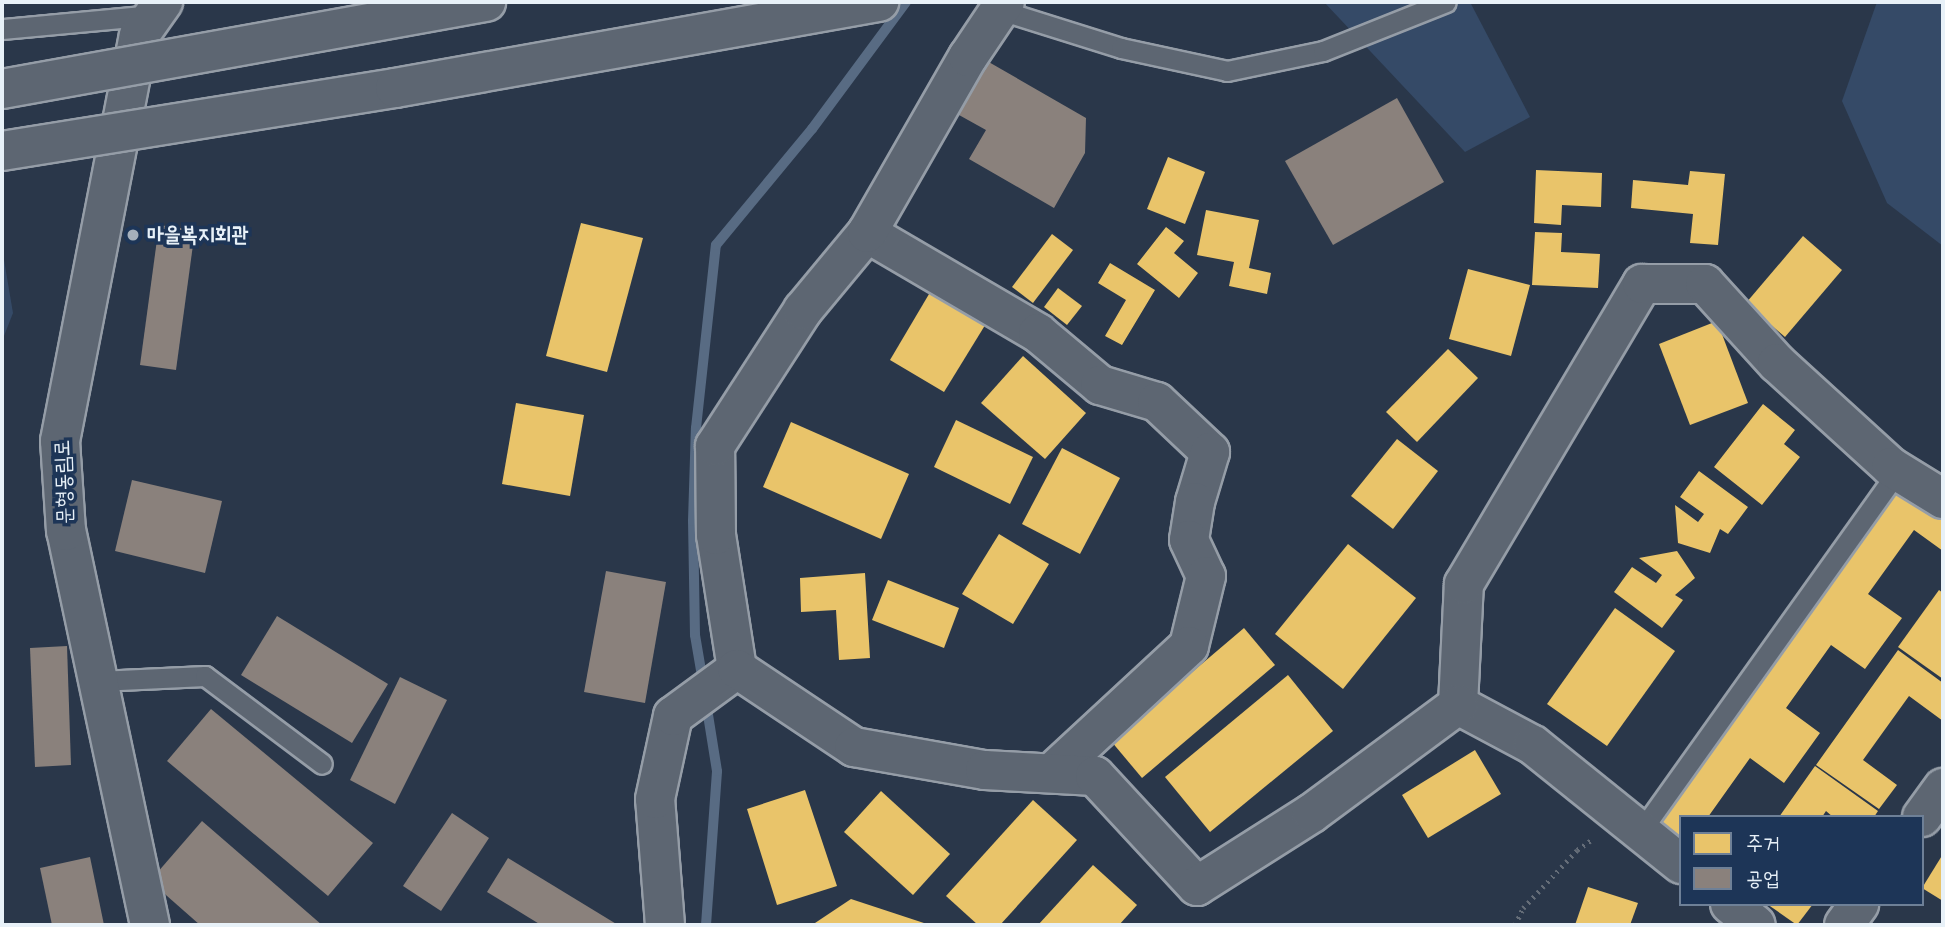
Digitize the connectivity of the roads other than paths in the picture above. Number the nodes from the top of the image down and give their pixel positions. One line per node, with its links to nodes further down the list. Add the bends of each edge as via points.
1 (486, 2): 7 (main road, bridge)
2 (879, 2): 8 (main road, bridge, via 395,88)
3 (1446, 2): 4 (lane, via 1322,51 1227,71 1121,48)
4 (1002, 6): 9 (main road)
5 (159, 8): 6 (lane); 13 (main road, 문형동림로, via 139,36 60,441 66,531)
6 (2, 29)
7 (2, 89)
8 (2, 151)
9 (867, 233): 12 (main road, via 803,310 715,446 716,535); 16 (main road, via 1038,333 1100,386 1157,401 1210,452 1188,540 1206,576 1189,646)
10 (1898, 471): 11 (main road); 14 (main road, via 1777,363 1704,284 1642,284 1464,584); 19 (lane)
11 (1943, 499)
12 (732, 673): 16 (main road, via 854,747 985,770); 24 (main road, via 673,716 655,799)
13 (98, 681): 15 (lane, via 205,676); 23 (main road, 문형동림로)
14 (1458, 705): 16 (main road, via 1312,813 1197,886 1094,776); 19 (main road, via 1533,744)
15 (321, 764)
16 (1052, 773)
17 (1943, 788): 18 (main road)
18 (1923, 815)
19 (1630, 823): 20 (main road)
20 (1679, 862)
21 (1732, 906): 25 (main road)
22 (1858, 906): 26 (main road)
23 (150, 925)
24 (665, 925)
25 (1756, 925)
26 (1844, 925)

